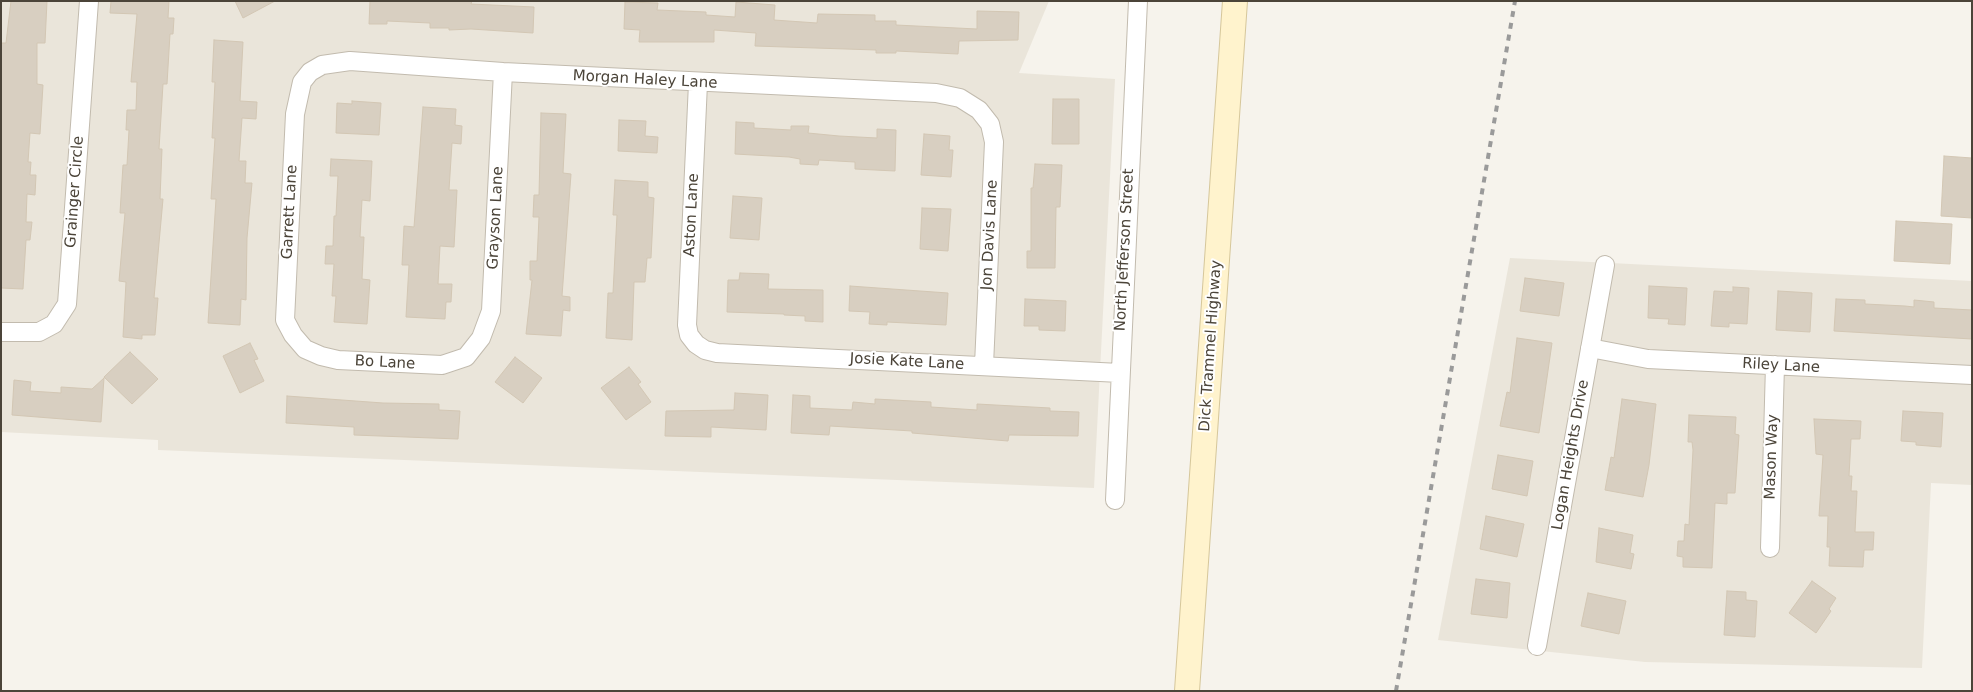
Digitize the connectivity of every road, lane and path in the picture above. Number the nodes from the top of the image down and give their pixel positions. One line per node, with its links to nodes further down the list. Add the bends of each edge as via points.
1 (89, 1): 9 (street, Grainger Circle, via 67,304 54,324 39,332)
2 (1138, 1): 16 (street, North Jefferson Street)
3 (1235, 1): 21 (main road, Dick Trammel Highway)
4 (310, 72): 5 (street, Morgan Haley Lane, via 322,65 350,61); 12 (street, Garrett Lane, via 302,82 295,114 285,320)
5 (502, 72): 6 (street, Morgan Haley Lane); 13 (street, Grayson Lane, via 491,311 481,338)
6 (698, 83): 7 (street, Morgan Haley Lane, via 936,93 960,98); 10 (street, Aston Lane, via 687,325)
7 (979, 110): 14 (street, Jon Davis Lane, via 990,124 994,142)
8 (1605, 265): 11 (street, Logan Heights Drive)
9 (1, 332)
10 (696, 344): 14 (street, Josie Kate Lane, via 717,353)
11 (1590, 348): 15 (street, Riley Lane, via 1648,359); 20 (street, Logan Heights Drive)
12 (305, 349): 13 (street, Bo Lane, via 347,361 442,365)
13 (466, 357)
14 (984, 365): 16 (street, Josie Kate Lane)
15 (1775, 366): 17 (street, Riley Lane); 19 (street, Mason Way)
16 (1120, 373): 18 (street, North Jefferson Street)
17 (1972, 375)
18 (1115, 500)
19 (1770, 548)
20 (1537, 646)
21 (1187, 691)

